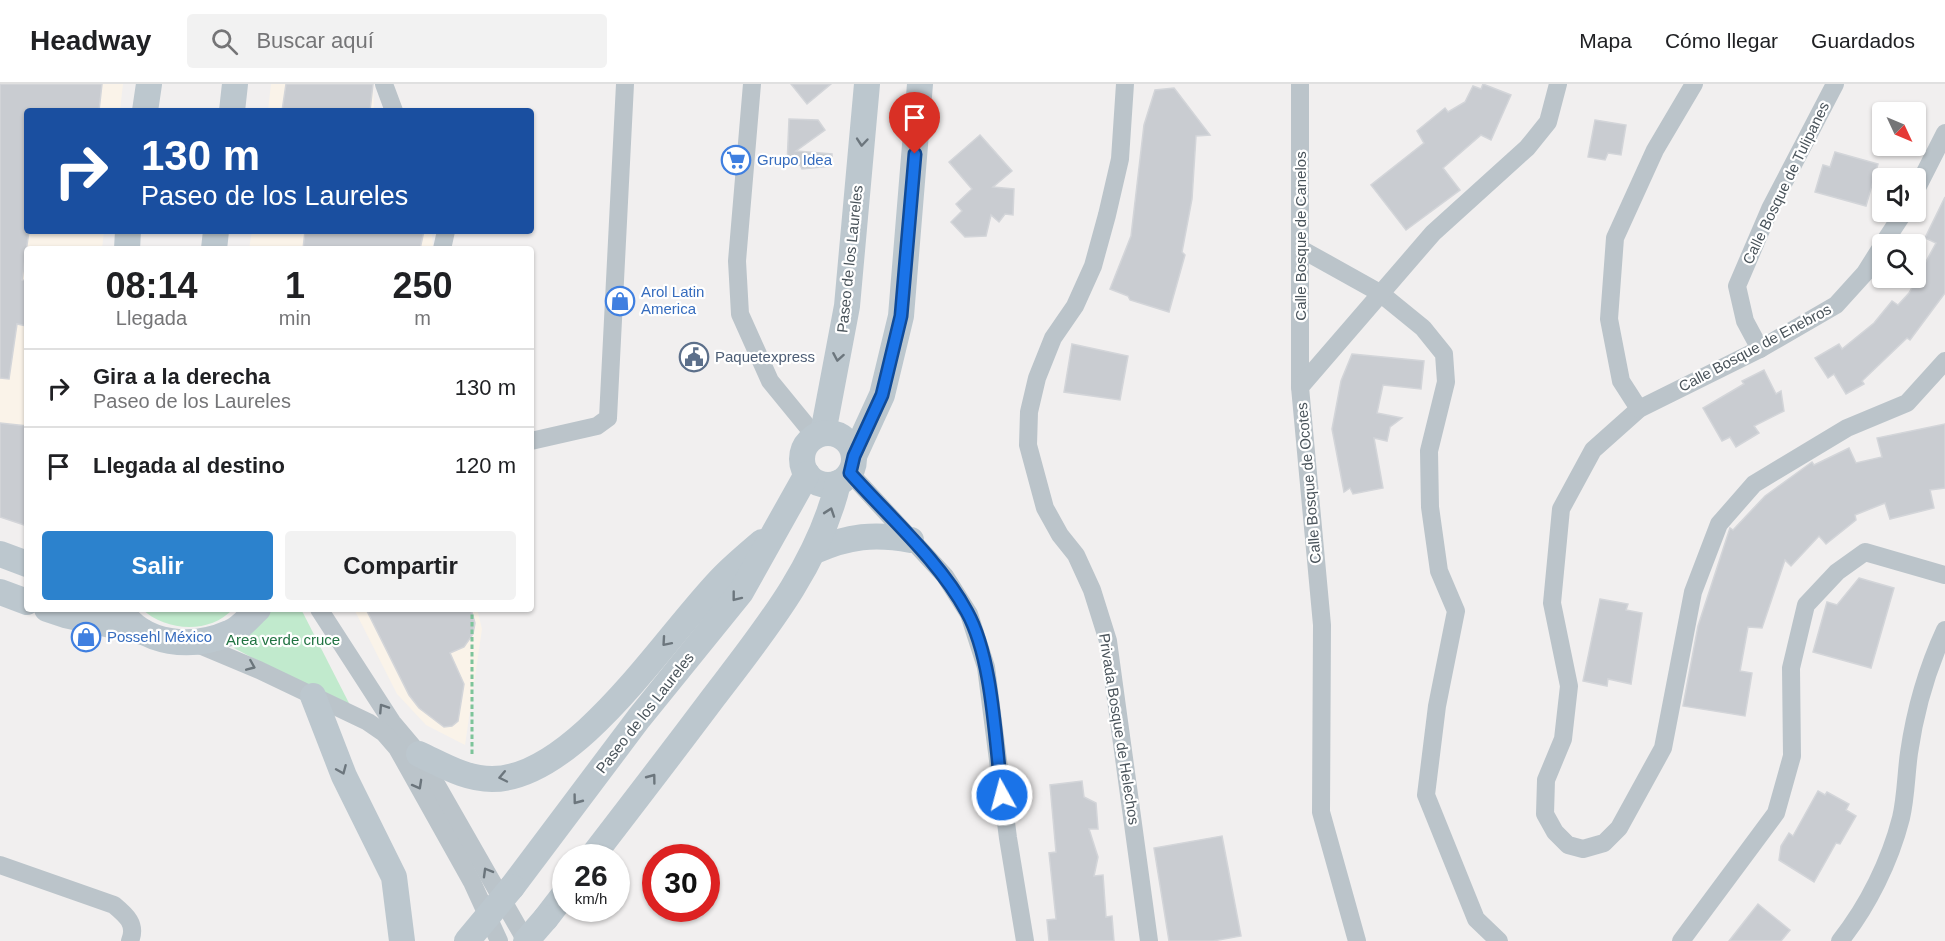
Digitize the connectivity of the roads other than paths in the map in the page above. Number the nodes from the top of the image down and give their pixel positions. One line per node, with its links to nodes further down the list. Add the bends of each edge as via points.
1 (149, 84): 13 (main road)
2 (235, 84): 14 (main road)
3 (384, 84): 15 (street)
4 (626, 84): 26 (street, via 608,418 597,426)
5 (752, 84): 25 (street, via 737,261 740,314 770,381)
6 (867, 84): 25 (main road, Paseo de los Laureles, one-way to 25, via 847,306)
7 (920, 84): 27 (main road, via 901,316 882,395)
8 (1125, 84): 55 (street, Privada Bosque de Helechos, via 1120,159 1107,215 1075,306 1053,338 1037,378 1029,412 1028,445 1045,508 1076,555 1108,641)
9 (1300, 84): 18 (street, Calle Bosque de Canelos)
10 (1558, 84): 20 (street, Calle Bosque de Ocotes, via 1548,122 1527,148 1433,233)
11 (1694, 84): 24 (street, via 1655,150 1615,238 1609,319 1621,381)
12 (1835, 84): 21 (street, Calle Bosque de Tulipanes, via 1770,209 1737,286 1744,321)
13 (145, 108)
14 (231, 108)
15 (393, 108)
16 (1945, 133): 17 (street)
17 (1926, 170)
18 (1301, 249): 20 (street); 23 (street, Calle Bosque de Canelos)
19 (1872, 262): 21 (street, Calle Bosque de Enebros, via 1836,305)
20 (1380, 293): 23 (street, Calle Bosque de Ocotes); 57 (street, via 1423,328 1444,354 1446,382 1429,451 1430,507 1439,571 1456,611 1437,706 1426,795 1476,919)
21 (1760, 349): 24 (street, Calle Bosque de Enebros)
22 (1945, 362): 24 (street, Calle Bosque de Enebros, via 1907,403 1847,428 1754,484 1719,524 1693,592 1663,748 1619,828 1604,843 1583,849 1568,845 1545,814 1546,780 1563,739 1569,686 1552,603 1562,509 1593,450)
23 (1300, 387): 56 (street, Calle Bosque de Ocotes, via 1322,625 1322,812)
24 (1639, 409)
25 (819, 435): 27 (main road, via 840,436 847,441); 28 (main road, via 807,443 803,453 802,464)
26 (534, 440)
27 (847, 471): 28 (main road, via 824,485); 30 (street); 31 (main road, one-way to 27)
28 (807, 474): 29 (main road, Paseo de los Laureles)
29 (780, 526): 45 (main road, one-way to 45, via 724,576 586,733 528,771 495,779 472,778); 51 (main road, Paseo de los Laureles, one-way to 51, bridge, via 741,592)
30 (911, 540): 31 (main road, via 861,536); 54 (street, via 945,576 969,614 986,667)
31 (814, 551): 46 (main road, one-way to 31, via 768,626)
32 (0, 554): 33 (main road)
33 (24, 563)
34 (1945, 575): 58 (street, via 1865,552 1837,572 1806,605 1791,668 1792,756 1776,813)
35 (0, 592): 36 (main road)
36 (24, 601)
37 (56, 612): 42 (main road)
38 (123, 612): 42 (main road)
39 (255, 612): 43 (main road, via 232,633)
40 (321, 612): 45 (street, one-way to 40, via 392,722)
41 (1945, 630): 59 (street, via 1921,697 1902,815 1892,846 1862,908)
42 (144, 632): 43 (main road, via 169,642)
43 (197, 644): 44 (street, one-way to 44)
44 (313, 696): 50 (main road, one-way to 50, via 344,776 394,877); 52 (street, one-way to 52, via 368,722 397,748 472,882)
45 (419, 754): 53 (street, one-way to 45)
46 (602, 844)
47 (0, 865): 49 (street, via 114,905 129,918 134,932)
48 (552, 910): 53 (main road, bridge)
49 (130, 941)
50 (402, 941)
51 (467, 941)
52 (499, 941)
53 (526, 941)
54 (1025, 941)
55 (1149, 941)
56 (1357, 941)
57 (1499, 941)
58 (1681, 941)
59 (1840, 941)

